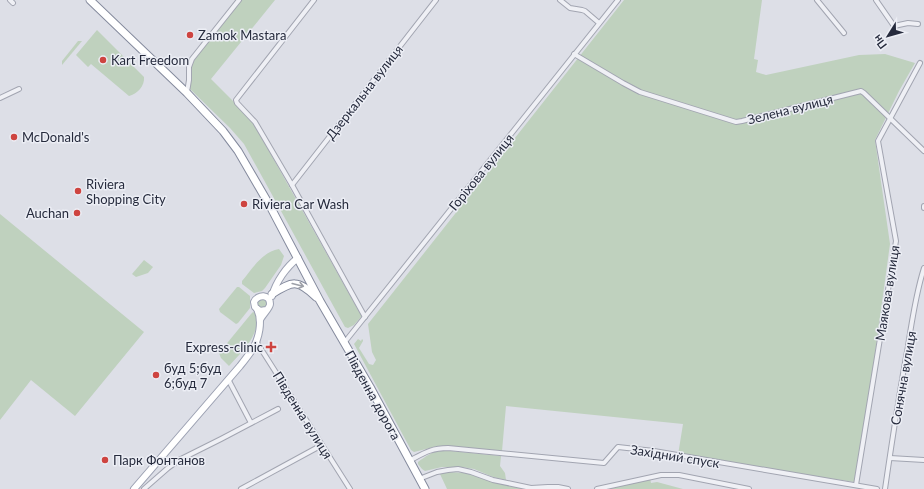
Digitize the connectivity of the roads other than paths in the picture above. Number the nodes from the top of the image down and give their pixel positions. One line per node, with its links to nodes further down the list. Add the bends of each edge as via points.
1 (239, 0): 15 (street, via 192,59)
2 (314, 0): 19 (street, via 236,100 255,122)
3 (436, 0): 19 (street, Дзеркальна вулиця)
4 (560, 0): 9 (street, via 570,8 586,11)
5 (618, 0): 9 (street, Горіхова вулиця)
6 (817, 0): 11 (street)
7 (876, 0): 10 (street, via 894,26)
8 (92, 1): 15 (highway, Південна дорога)
9 (599, 23): 12 (street, Горіхова вулиця)
10 (918, 24)
11 (844, 33)
12 (574, 54): 17 (street, Зелена вулиця, via 640,92 736,122 861,91); 29 (street, Горіхова вулиця)
13 (920, 63): 17 (street, Маякова вулиця)
14 (19, 89): 16 (street)
15 (187, 93): 20 (highway, Південна дорога, via 238,151)
16 (0, 98)
17 (890, 119): 18 (street, Зелена вулиця); 41 (street, Маякова вулиця, via 878,141 896,241)
18 (924, 151)
19 (292, 185): 29 (street)
20 (298, 258): 22 (main road, via 288,267); 25 (highway, Південна дорога)
21 (924, 268): 37 (street, Сонячна вулиця, via 915,305)
22 (277, 284): 23 (main road); 24 (main road)
23 (272, 294): 25 (highway, one-way to 25, via 285,286 295,284 305,287); 26 (main road)
24 (262, 296): 26 (main road, via 268,298); 27 (main road, via 254,302)
25 (320, 301): 32 (highway, Південна дорога)
26 (270, 304): 28 (main road)
27 (257, 309): 28 (main road, via 262,312); 30 (main road)
28 (266, 310): 30 (main road)
29 (365, 317): 32 (street, Горіхова вулиця)
30 (260, 320): 31 (main road)
31 (256, 340): 33 (main road); 36 (street, Південна вулиця)
32 (344, 344): 39 (highway, Південна дорога)
33 (228, 379): 35 (street); 42 (main road)
34 (278, 408): 35 (street)
35 (251, 423): 42 (street, via 178,460)
36 (322, 445): 44 (street); 45 (street, Південна вулиця)
37 (890, 458): 38 (street); 51 (street, Сонячна вулиця)
38 (924, 460)
39 (409, 461): 40 (highway, Південна дорога); 41 (street, Західний спуск, via 425,452 448,448 604,463 618,447)
40 (419, 479): 46 (highway, Південна дорога); 47 (street, via 437,472 458,469 531,488 548,486)
41 (856, 485): 50 (street, Західний спуск)
42 (142, 487): 43 (main road)
43 (134, 489)
44 (241, 489)
45 (350, 489)
46 (425, 489)
47 (568, 489)
48 (597, 489): 49 (street, via 661,475 679,475)
49 (749, 489)
50 (878, 489)
51 (885, 489)

